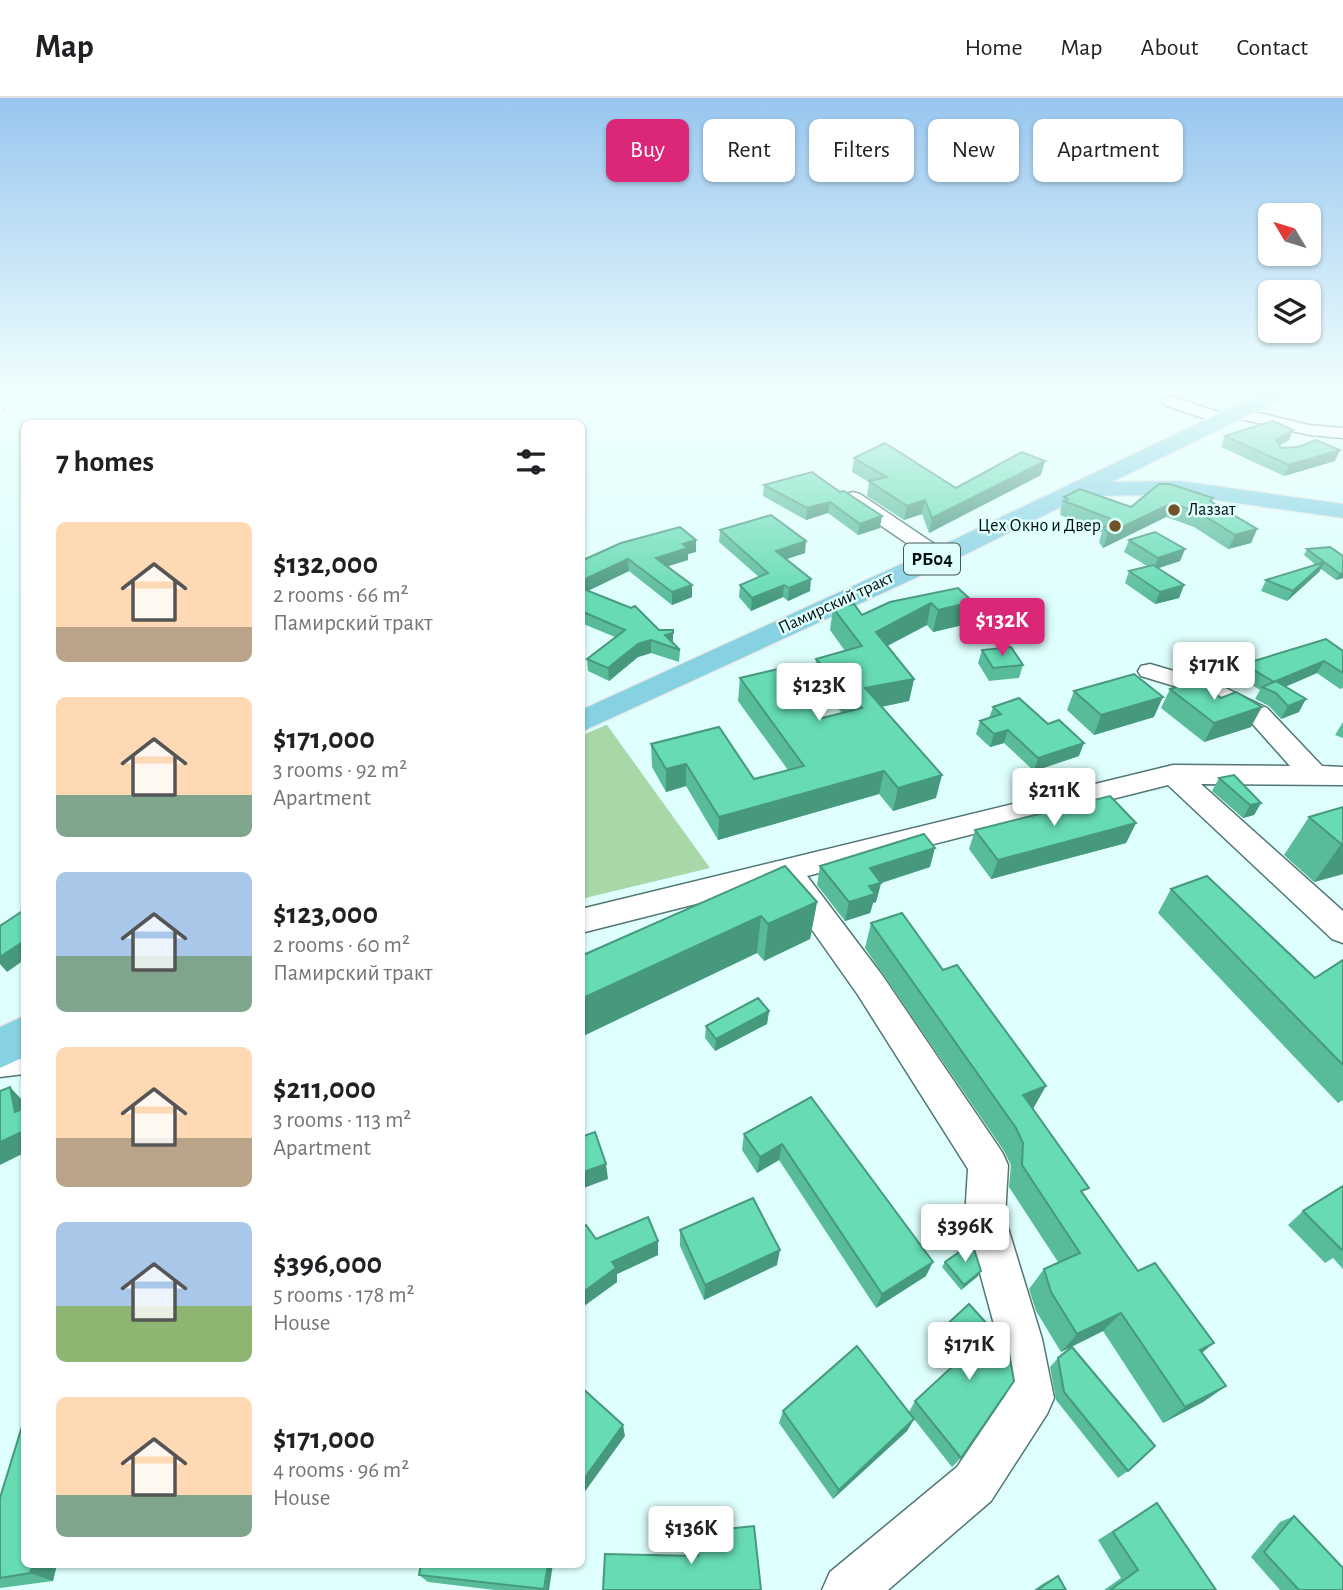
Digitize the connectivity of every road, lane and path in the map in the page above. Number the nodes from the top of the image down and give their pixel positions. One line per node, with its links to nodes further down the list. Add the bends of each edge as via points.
1 (1134, 462): 2 (main road, Памирский тракт / РБ04)
2 (1131, 463): 3 (main road); 4 (main road, Памирский тракт / РБ04)
3 (1180, 488): 4 (main road); 6 (main road)
4 (1079, 491): 7 (main road, Памирский тракт / РБ04)
5 (853, 498): 7 (street)
6 (1343, 510)
7 (941, 556): 9 (main road, Памирский тракт / РБ04)
8 (1150, 671): 10 (street, via 1206,688 1258,714)
9 (585, 720)
10 (1312, 773): 11 (street); 12 (street)
11 (1173, 774): 13 (street); 15 (street)
12 (1343, 776)
13 (786, 871): 14 (street); 20 (street, via 870,985 988,1165 985,1218 1020,1339 1031,1398 974,1484)
14 (585, 920)
15 (1343, 930)
16 (21, 1037): 17 (main road)
17 (0, 1049)
18 (21, 1058): 19 (street)
19 (0, 1061)
20 (848, 1590)

